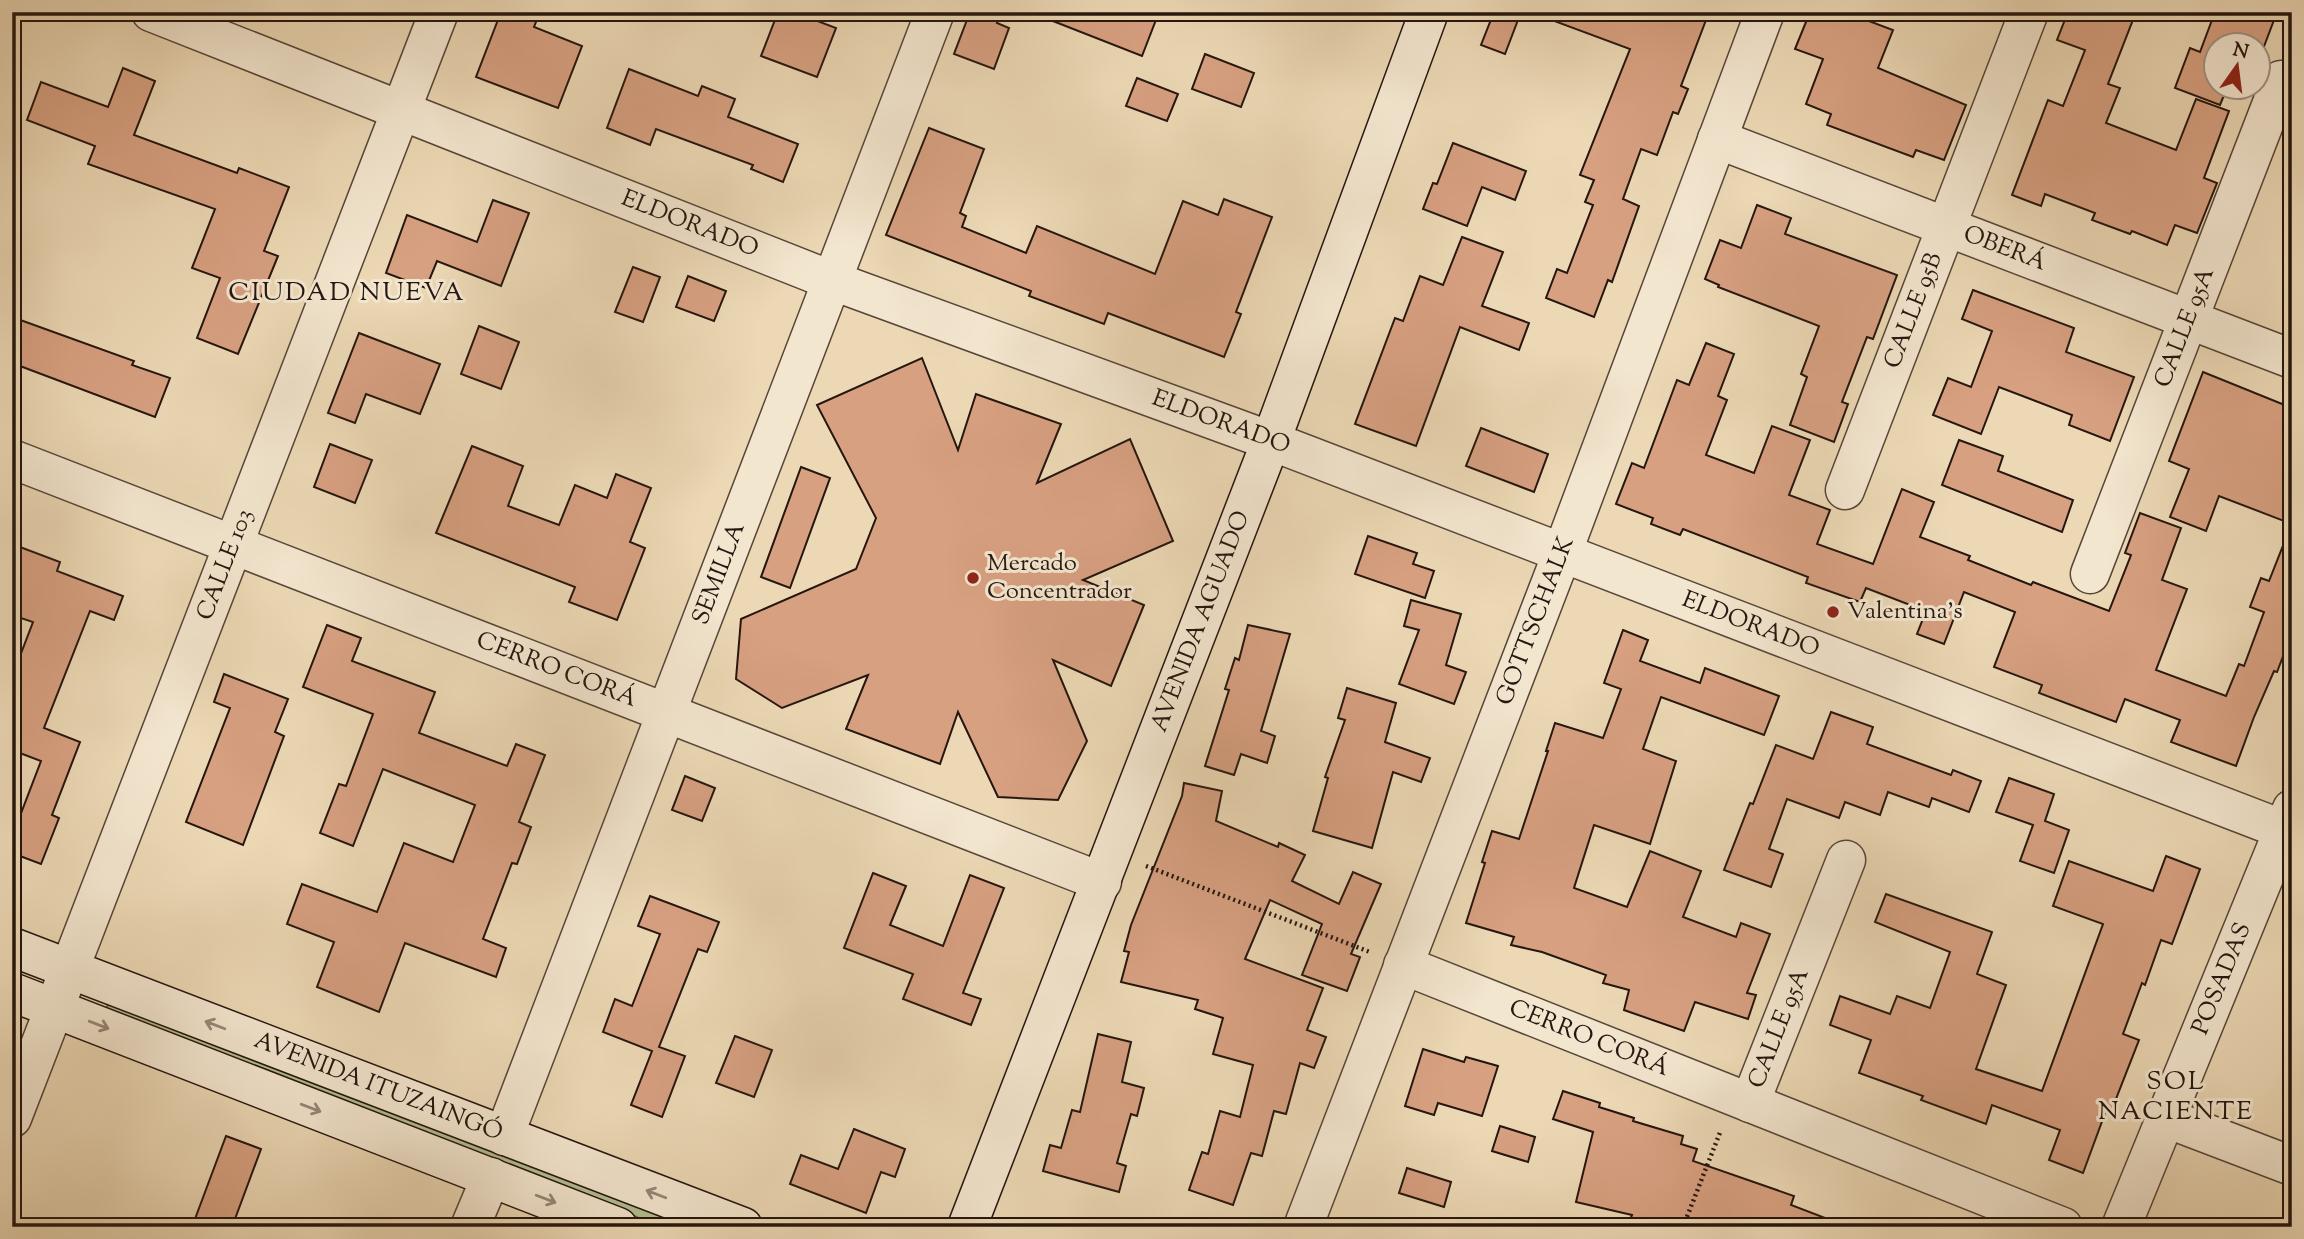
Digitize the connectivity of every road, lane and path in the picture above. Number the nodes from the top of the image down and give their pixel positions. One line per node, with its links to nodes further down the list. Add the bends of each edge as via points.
1 (150, 12): 8 (street, ELDORADO)
2 (439, 12): 8 (street, CALLE 103)
3 (936, 12): 11 (street, SEMILLA)
4 (1429, 12): 14 (street, AVENIDA AGUADO)
5 (1765, 12): 9 (street, GOTTSCHALK)
6 (2029, 12): 10 (street, CALLE 95B)
7 (2281, 80): 12 (street, CALLE 95A)
8 (401, 111): 11 (street, ELDORADO); 17 (street, CALLE 103)
9 (1717, 139): 10 (street, OBERÁ); 18 (street, GOTTSCHALK)
10 (1946, 227): 12 (street, OBERÁ); 16 (street, CALLE 95B)
11 (833, 281): 14 (street, ELDORADO); 20 (street, SEMILLA)
12 (2188, 320): 13 (street, OBERÁ); 19 (street, CALLE 95A)
13 (2292, 359)
14 (1271, 441): 18 (street, ELDORADO); 23 (street, AVENIDA AGUADO)
15 (12, 459): 17 (street, CERRO CORÁ)
16 (1845, 490)
17 (234, 545): 20 (street, CERRO CORÁ); 26 (street, CALLE 103)
18 (1563, 551): 21 (street, ELDORADO); 25 (street, GOTTSCHALK)
19 (2090, 574)
20 (666, 713): 23 (street, CERRO CORÁ); 32 (street, SEMILLA)
21 (2289, 824): 31 (street, POSADAS)
22 (1846, 860): 29 (street, CALLE 95A)
23 (1107, 867): 25 (path); 38 (street, AVENIDA AGUADO)
24 (12, 947): 26 (street, AVENIDA ITUZAINGÓ)
25 (1404, 965): 29 (street, CERRO CORÁ); 39 (street, GOTTSCHALK)
26 (71, 970): 28 (street, CALLE 103); 32 (street, AVENIDA ITUZAINGÓ, one-way to 26)
27 (12, 992): 28 (street, AVENIDA ITUZAINGÓ)
28 (54, 1008): 30 (street, CALLE 103); 34 (street, AVENIDA ITUZAINGÓ, one-way to 34)
29 (1749, 1103): 40 (path, CALLE 95A, via 1721,1129); 41 (street, CERRO CORÁ)
30 (12, 1118)
31 (2166, 1118): 33 (street); 42 (street, POSADAS)
32 (504, 1136): 37 (street, AVENIDA ITUZAINGÓ, one-way to 32)
33 (2292, 1166)
34 (491, 1177): 35 (street); 36 (street, AVENIDA ITUZAINGÓ, one-way to 36)
35 (470, 1227)
36 (618, 1227)
37 (743, 1227)
38 (967, 1227)
39 (1303, 1227)
40 (1683, 1227)
41 (2063, 1227)
42 (2121, 1227)

